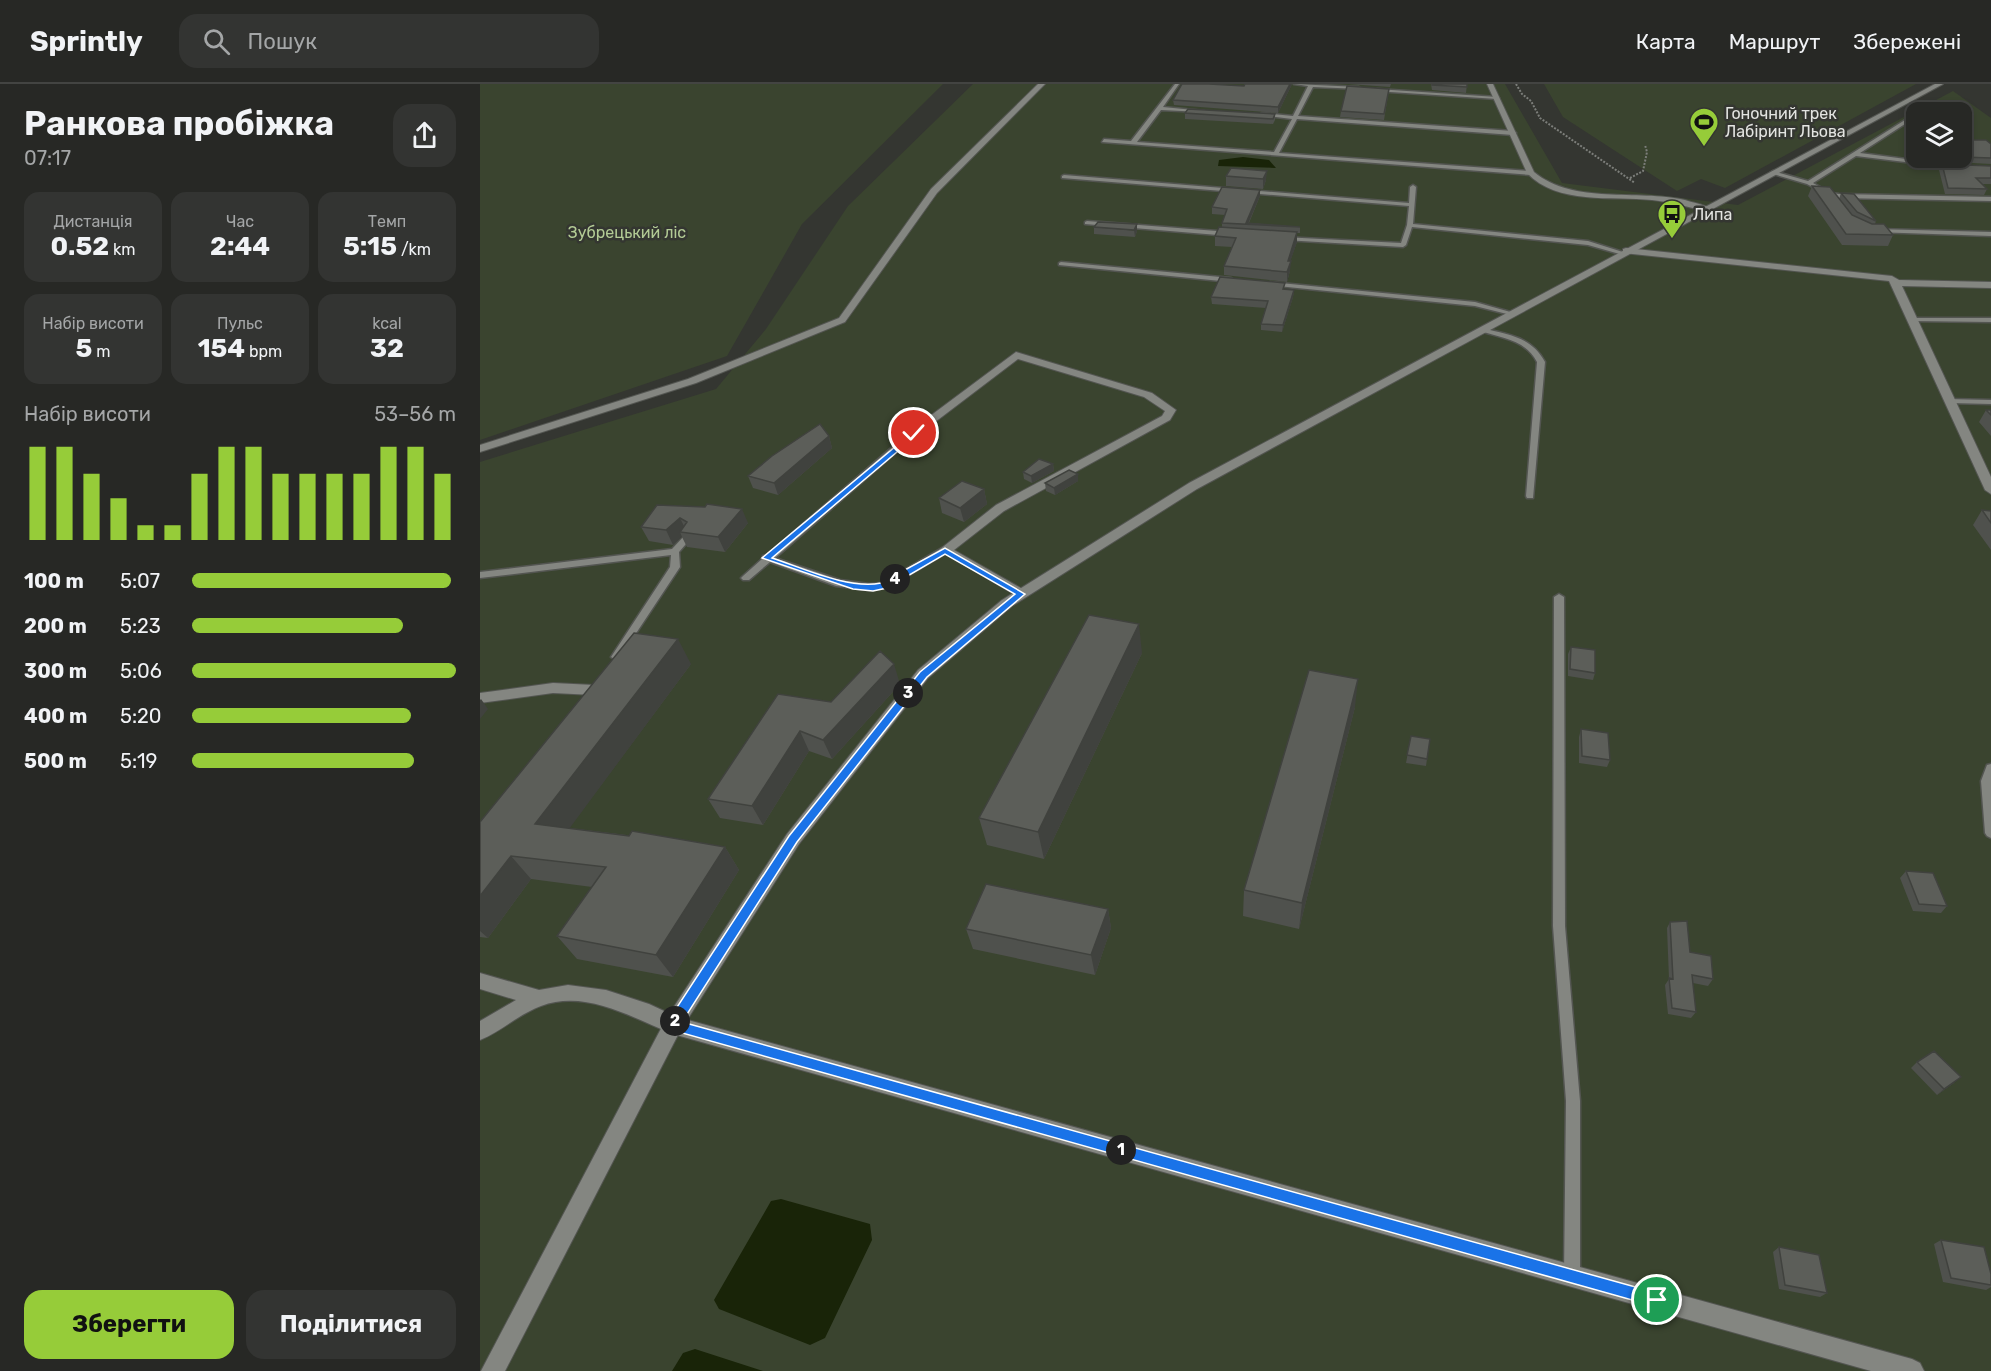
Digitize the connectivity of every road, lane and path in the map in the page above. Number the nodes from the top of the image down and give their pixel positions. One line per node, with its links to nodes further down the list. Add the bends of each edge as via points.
1 (1042, 84): 52 (street, via 934,191 843,320 692,381)
2 (1177, 84): 9 (lane)
3 (1296, 84): 7 (lane)
4 (1491, 84): 8 (street)
5 (1516, 84): 24 (path, via 1531,100 1540,118)
6 (1940, 84): 22 (street)
7 (1312, 85): 8 (lane); 12 (lane)
8 (1497, 98): 14 (street)
9 (1160, 108): 10 (lane); 16 (lane)
10 (1205, 111)
11 (1250, 114): 12 (lane)
12 (1295, 118): 14 (lane); 18 (lane)
13 (1906, 122): 19 (lane)
14 (1513, 133): 21 (street)
15 (1104, 141): 16 (lane)
16 (1133, 143): 18 (lane)
17 (1646, 145): 24 (path, via 1643,171)
18 (1276, 154): 21 (lane)
19 (1855, 154): 20 (lane); 25 (lane)
20 (1906, 162)
21 (1531, 173): 28 (street, via 1538,181 1574,192)
22 (1773, 173): 25 (lane); 32 (street)
23 (1064, 177): 31 (lane)
24 (1630, 179): 28 (path)
25 (1809, 183): 27 (lane)
26 (1413, 187): 31 (lane)
27 (1829, 194): 29 (lane); 30 (lane)
28 (1666, 199): 32 (street)
29 (1991, 199)
30 (1834, 201)
31 (1412, 205): 34 (lane)
32 (1707, 209): 39 (street)
33 (1086, 223): 36 (lane)
34 (1410, 225): 38 (lane, via 1407,241 1395,246); 39 (lane, via 1588,243)
35 (1870, 231): 37 (lane)
36 (1241, 234)
37 (1991, 234)
38 (1277, 237)
39 (1624, 252): 43 (street, via 1883,276); 45 (street)
40 (1061, 264): 41 (lane)
41 (1235, 281)
42 (1258, 283): 45 (lane, via 1475,304)
43 (1896, 283): 44 (street); 46 (street)
44 (1991, 285)
45 (1511, 314): 48 (street)
46 (1913, 320): 47 (lane); 49 (street)
47 (1991, 320)
48 (1482, 330): 54 (lane, via 1527,344 1536,349 1541,362); 61 (street, via 1193,486)
49 (1950, 401): 50 (lane); 53 (street)
50 (1991, 402)
51 (914, 433): 56 (street, via 1016,355 1148,395 1171,410 1166,418 1000,508); 58 (lane)
52 (480, 448)
53 (1991, 490)
54 (1530, 496)
55 (688, 537): 57 (lane)
56 (945, 550): 58 (lane, via 884,586 873,588 856,587); 61 (street)
57 (675, 552): 59 (lane); 63 (lane, via 675,567)
58 (766, 558): 60 (lane)
59 (480, 575)
60 (746, 578)
61 (1021, 594): 70 (street, via 923,675 793,839)
62 (1559, 597): 72 (lane, via 1559,926 1573,1101)
63 (613, 662)
64 (480, 698): 65 (street, via 598,685)
65 (580, 709)
66 (1991, 768): 67 (lane, via 1986,781)
67 (1991, 833)
68 (480, 981): 69 (street)
69 (538, 998): 70 (street, via 578,992 655,1014); 71 (street)
70 (673, 1025): 72 (street); 73 (street)
71 (480, 1031)
72 (1572, 1276): 74 (street)
73 (493, 1371)
74 (1912, 1371)

